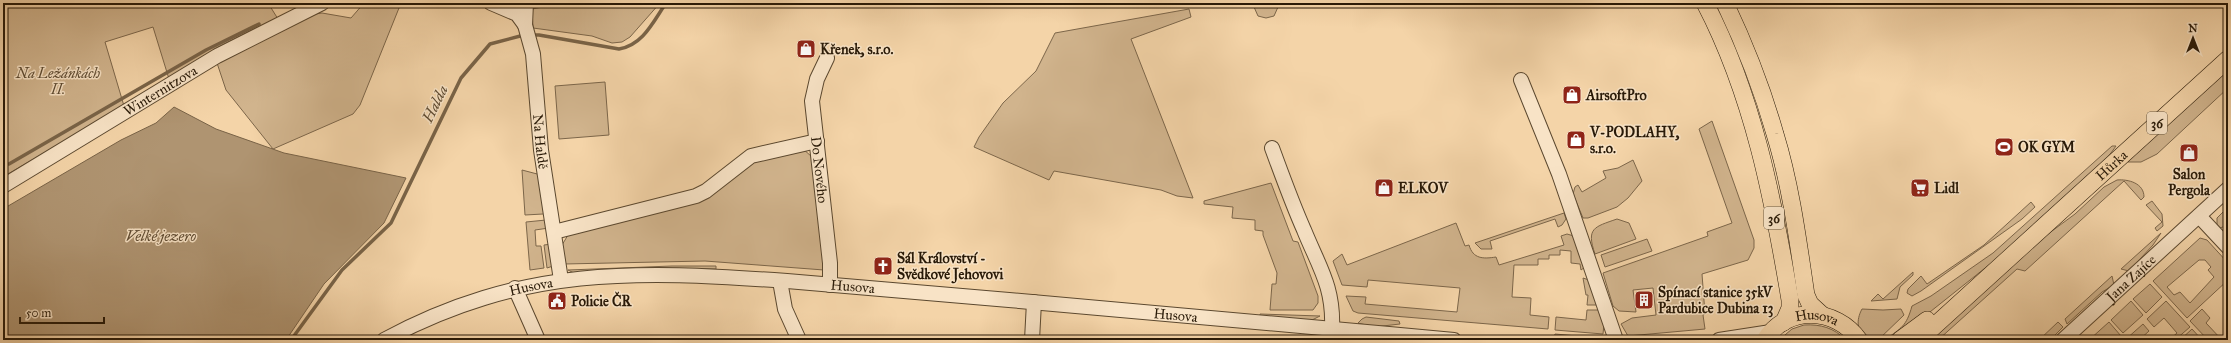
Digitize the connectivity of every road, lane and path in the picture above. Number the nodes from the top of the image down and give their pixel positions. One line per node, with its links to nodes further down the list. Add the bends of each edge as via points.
1 (322, 3): 12 (street, Winternitzova, via 217,56)
2 (491, 3): 6 (street, via 517,14)
3 (526, 3): 6 (street, Na Haldě)
4 (1705, 3): 25 (main road, 36, via 1733,65 1759,145 1790,300 1790,308)
5 (1725, 3): 23 (main road, 36, via 1766,102 1784,169 1806,295 1810,304)
6 (525, 25): 15 (street, Na Haldě, via 532,48 541,150)
7 (827, 58): 10 (street, Do Nového, via 812,94)
8 (2228, 59): 17 (main road, Hůrka / 36)
9 (1522, 80): 31 (street, via 1560,174)
10 (817, 141): 15 (street, via 751,156 696,196); 20 (street, Do Nového)
11 (1272, 148): 24 (street, via 1330,291)
12 (3, 186)
13 (2228, 189): 14 (street, Jana Zajíce)
14 (2199, 216): 16 (street); 36 (street, Jana Zajíce)
15 (554, 232): 18 (street, Na Haldě)
16 (2228, 247)
17 (1995, 270): 34 (main road, Hůrka / 36); 35 (main road, Hůrka / 36)
18 (561, 280): 19 (street, Husova, via 656,274); 21 (street, Husova)
19 (780, 281): 20 (street, Husova); 28 (street, via 785,309)
20 (830, 285): 22 (street, Husova)
21 (515, 288): 26 (street, Husova, via 446,310); 27 (street)
22 (1034, 302): 24 (street, Husova); 29 (street)
23 (1822, 315): 25 (main road, Husova / 36, via 1802,315); 33 (main road, Husova / 36, via 1844,324)
24 (1332, 329): 30 (street, Husova)
25 (1773, 331): 32 (street, Husova)
26 (384, 340)
27 (538, 340)
28 (799, 340)
29 (1032, 340)
30 (1454, 340)
31 (1616, 340)
32 (1720, 340)
33 (1859, 340)
34 (1900, 340)
35 (1919, 340)
36 (2063, 340)

